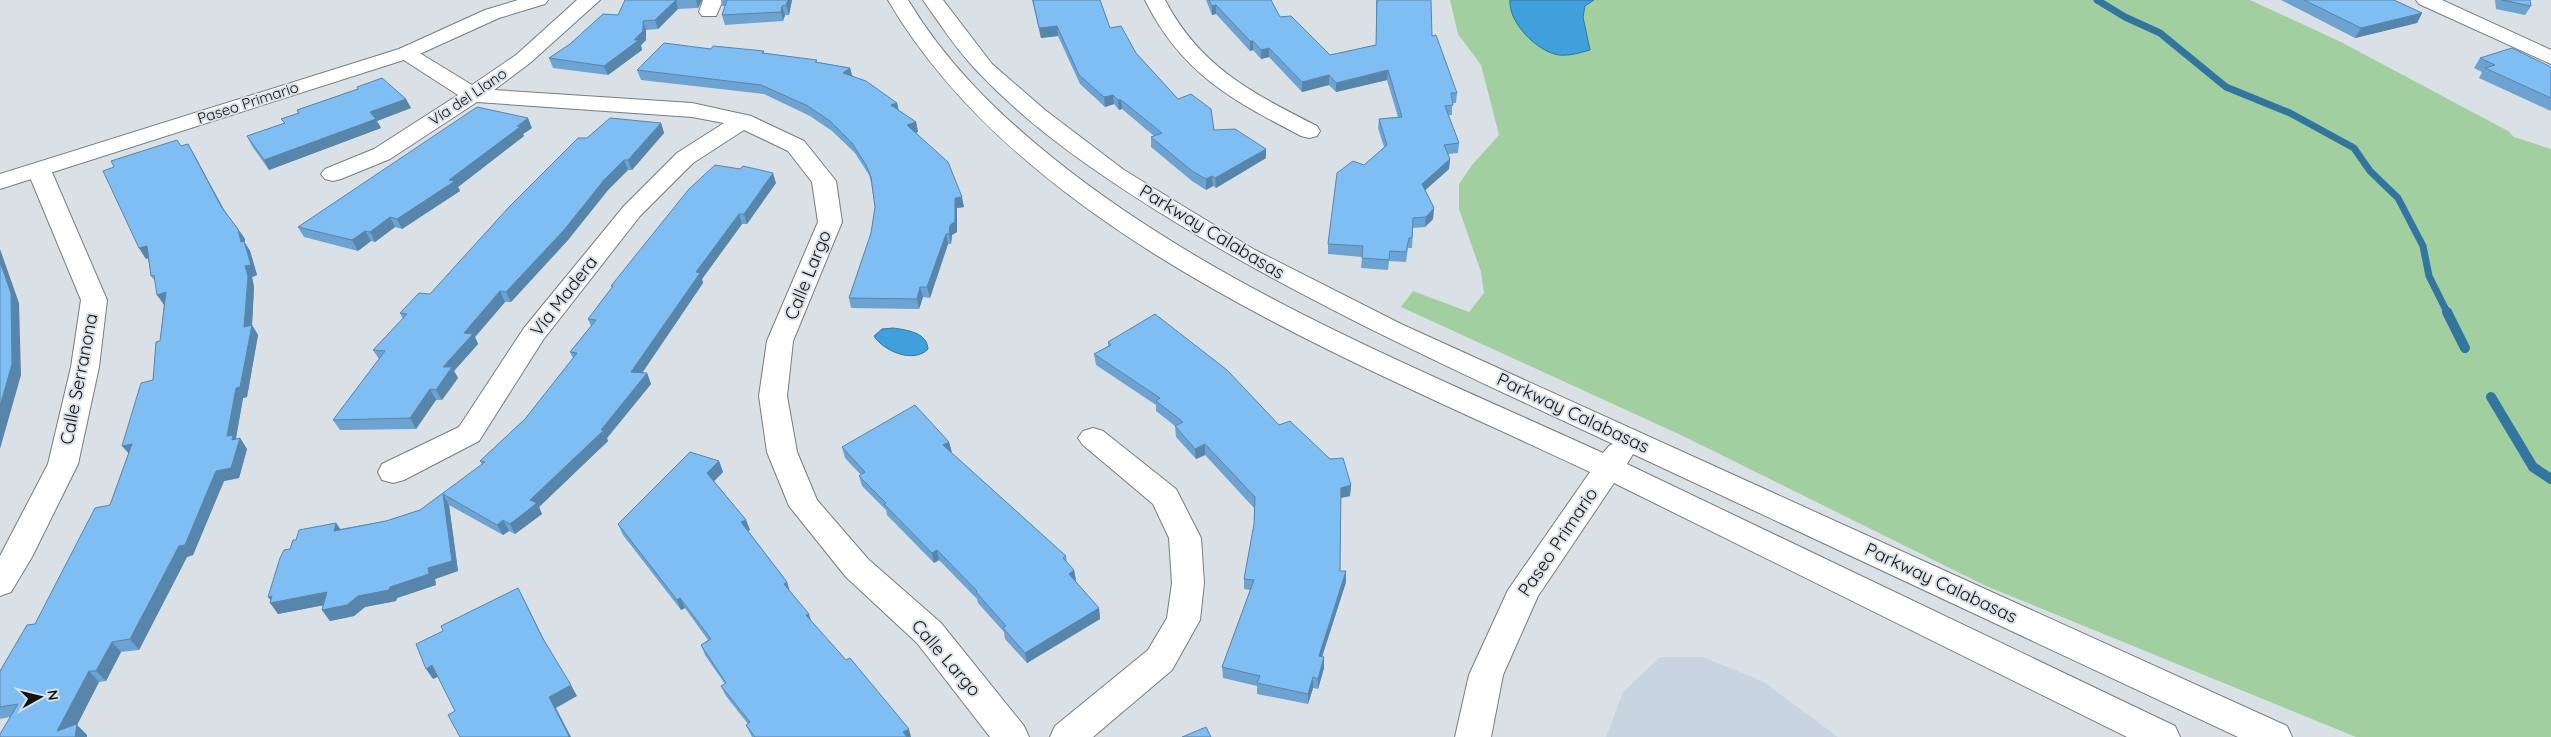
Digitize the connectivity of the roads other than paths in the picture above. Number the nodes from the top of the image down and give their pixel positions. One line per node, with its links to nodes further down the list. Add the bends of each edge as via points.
1 (513, 0): 8 (street, Paseo Primario)
2 (538, 0): 8 (street, Paseo Primario)
3 (590, 0): 11 (street, Vía del Llano, via 522,60)
4 (898, 0): 19 (street, Parkway Calabasas, via 942,65 986,112 1036,157 1109,214 1210,276 1310,327)
5 (933, 0): 18 (street, Parkway Calabasas, via 985,68 1037,115 1116,175 1186,220 1321,295)
6 (1154, 0): 13 (street, via 1164,23 1194,59 1241,96)
7 (2426, 0): 10 (street)
8 (492, 14): 9 (street, Paseo Primario)
9 (406, 53): 11 (street, Calle Largo); 14 (street, Paseo Primario)
10 (2551, 58)
11 (473, 95): 12 (street, Calle Largo, via 692,110); 15 (street, Vía del Llano, via 382,154)
12 (743, 121): 20 (street, Vía Madera, via 685,158 632,211 533,334 469,434); 22 (street, Calle Largo, via 796,146 824,181 830,222 780,341 773,396 782,452 804,506 857,568 929,633)
13 (1309, 131)
14 (39, 170): 16 (street, Paseo Primario); 21 (street, Calle Serranona, via 94,300 85,367 63,464)
15 (333, 174)
16 (0, 182)
17 (1093, 438): 23 (street, via 1165,497 1185,538 1188,583 1183,620 1160,660)
18 (1629, 439): 19 (street, Paseo Primario); 26 (street, Parkway Calabasas)
19 (1609, 468): 24 (street, Paseo Primario, via 1524,590 1486,675); 25 (street, Parkway Calabasas)
20 (393, 472)
21 (0, 582)
22 (1012, 737)
23 (1068, 737)
24 (1472, 737)
25 (2162, 737)
26 (2274, 737)

